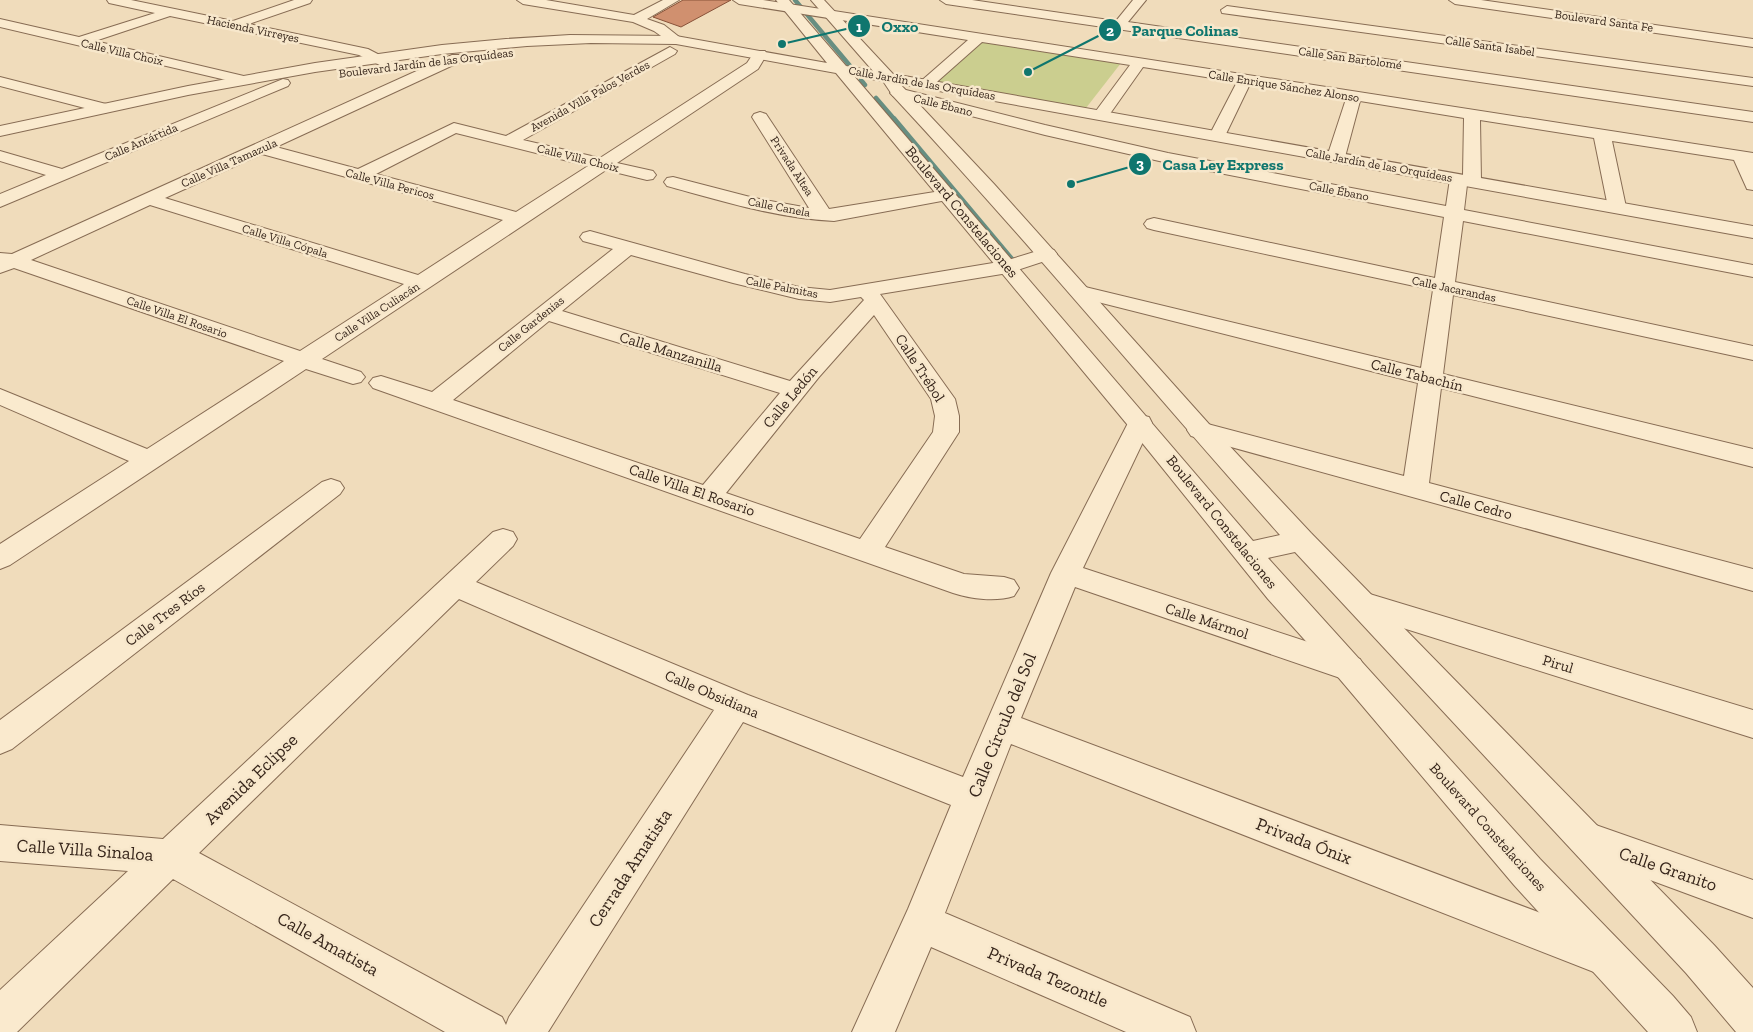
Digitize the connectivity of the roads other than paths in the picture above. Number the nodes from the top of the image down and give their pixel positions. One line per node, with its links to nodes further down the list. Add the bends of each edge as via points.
1 (113, 0): 14 (street, Hacienda Virreyes)
2 (306, 0): 19 (street)
3 (523, 0): 16 (street)
4 (673, 0): 16 (street)
5 (738, 0): 13 (street, Calle Enrique Sánchez Alonso)
6 (948, 0): 15 (street, Calle San Bartolomé)
7 (1044, 0): 15 (street)
8 (1140, 0): 18 (street)
9 (1455, 0): 24 (street, Boulevard Santa Fe)
10 (1502, 0): 20 (street, Boulevard Santa Fe)
11 (197, 3): 14 (street)
12 (1229, 5): 22 (street); 26 (street, Calle Santa Isabel)
13 (806, 7): 21 (street, Calle Enrique Sánchez Alonso); 31 (street, Boulevard Constelaciones); 38 (street, Boulevard Constelaciones)
14 (170, 12): 19 (street, Hacienda Virreyes); 23 (street)
15 (1030, 13): 18 (street, Calle San Bartolomé)
16 (636, 19): 25 (street, via 659,28)
17 (0, 23): 23 (street, Calle Villa Choix)
18 (1119, 25): 22 (street, Calle San Bartolomé)
19 (235, 26): 29 (street, Hacienda Virreyes, via 363,52)
20 (1753, 36)
21 (978, 38): 30 (street, Calle Enrique Sánchez Alonso); 37 (street)
22 (1210, 38): 39 (street, Calle San Bartolomé)
23 (80, 42): 32 (street, Calle Villa Choix)
24 (1753, 43)
25 (673, 45): 27 (street, Boulevard Jardín de las Orquídeas, via 578,48); 28 (street, Boulevard Jardín de las Orquídeas); 29 (street, Boulevard Jardín de las Orquídeas, via 596,39 507,43); 50 (street, Avenida Villa Palos Verdes)
26 (1539, 53): 36 (street, Calle Santa Isabel); 39 (street)
27 (457, 58): 29 (street, Boulevard Jardín de las Orquídeas); 52 (street, Calle Villa Tamazula)
28 (756, 60): 31 (street, Boulevard Jardín de las Orquídeas); 31 (street, Boulevard Jardín de las Orquídeas); 56 (street, Calle Villa Culiacán)
29 (384, 62): 32 (street, Boulevard Jardín de las Orquídeas); 35 (street, Boulevard Jardín de las Orquídeas)
30 (1139, 63): 33 (street, Calle Enrique Sánchez Alonso); 43 (street)
31 (848, 77): 38 (street); 38 (street, Calle Jardín de las Orquídeas); 63 (street, Boulevard Constelaciones)
32 (243, 80): 42 (street, Boulevard Jardín de las Orquídeas)
33 (1245, 80): 40 (street, Calle Enrique Sánchez Alonso); 49 (street)
34 (0, 81): 42 (street)
35 (283, 82): 51 (street, Boulevard Jardín de las Orquídeas); 57 (street, Calle Antártida)
36 (1753, 82)
37 (925, 85): 38 (street, Calle Jardín de las Orquídeas); 41 (street, Calle Jardín de las Orquídeas)
38 (893, 86): 41 (street, Calle Jardín de las Orquídeas, via 919,97 967,101); 67 (street, Calle Ébano, via 1045,130 1168,158); 74 (street, Boulevard Constelaciones, via 988,188)
39 (1544, 86): 46 (street, Calle San Bartolomé)
40 (1354, 96): 44 (street, Calle Enrique Sánchez Alonso); 54 (street)
41 (1005, 97): 43 (street, Calle Jardín de las Orquídeas)
42 (104, 108): 47 (street, Boulevard Jardín de las Orquídeas)
43 (1101, 115): 49 (street, Calle Jardín de las Orquídeas)
44 (1472, 115): 48 (street, Calle Enrique Sánchez Alonso); 60 (street)
45 (760, 117): 68 (street, Privada Altea)
46 (1753, 117)
47 (0, 131)
48 (1602, 135): 55 (street, Calle Enrique Sánchez Alonso); 66 (street)
49 (1217, 136): 54 (street, Calle Jardín de las Orquídeas)
50 (509, 141): 56 (street, Calle Villa Choix); 58 (street, Calle Villa Choix, via 454,128)
51 (0, 143)
52 (261, 148): 58 (street, Calle Villa Pericos); 64 (street, Calle Villa Tamazula)
53 (0, 156): 57 (street)
54 (1336, 157): 60 (street, Calle Jardín de las Orquídeas)
55 (1747, 158): 62 (street)
56 (602, 165): 59 (street, Calle Villa Choix); 69 (street, Calle Villa Culiacán)
57 (63, 174): 65 (street, Calle Antártida)
58 (360, 175): 69 (street, Calle Villa Pericos)
59 (647, 175)
60 (1466, 180): 66 (street, Calle Jardín de las Orquídeas); 67 (street)
61 (673, 182): 68 (street, Calle Canela, via 769,207)
62 (1753, 185)
63 (946, 195): 68 (street, Calle Canela); 76 (street, Boulevard Constelaciones)
64 (148, 199): 75 (street, Calle Villa Tamazula); 78 (street, Calle Villa Cópala)
65 (0, 201)
66 (1617, 207): 71 (street, Calle Jardín de las Orquídeas)
67 (1454, 213): 77 (street, Calle Ébano); 79 (street)
68 (823, 215)
69 (519, 219): 78 (street, Calle Villa Culiacán)
70 (1154, 224): 79 (street, Calle Jacarandas)
71 (1753, 232)
72 (590, 237): 73 (street, Calle Palmitas)
73 (628, 248): 81 (street, Calle Palmitas, via 799,293); 82 (street, Calle Gardenias)
74 (1042, 256): 76 (street, Calle Palmitas); 80 (street, Boulevard Constelaciones)
75 (4, 261): 84 (street, Calle Villa El Rosario)
76 (1011, 266): 81 (street, Calle Palmitas); 91 (street, Boulevard Constelaciones)
77 (1753, 271)
78 (422, 282): 84 (street, Calle Villa Culiacán)
79 (1444, 287): 83 (street, Calle Jacarandas); 86 (street)
80 (1081, 292): 86 (street, Calle Tabachín); 92 (street, Boulevard Constelaciones)
81 (871, 296): 88 (street, Calle Ledón, via 853,323); 100 (street, Calle Trébol, via 943,399 947,416 946,432)
82 (546, 312): 88 (street, Calle Manzanilla); 90 (street, Calle Gardenias)
83 (1753, 353)
84 (303, 360): 85 (street, Calle Villa El Rosario); 94 (street, Calle Villa Culiacán)
85 (353, 377)
86 (1431, 378): 93 (street, Calle Tabachín); 96 (street)
87 (381, 383): 90 (street, Calle Villa El Rosario)
88 (795, 390): 97 (street, Calle Ledón)
89 (0, 396): 94 (street)
90 (435, 402): 97 (street, Calle Villa El Rosario)
91 (1140, 423): 101 (street, Boulevard Constelaciones); 103 (street, Calle Círculo del Sol)
92 (1200, 430): 96 (street, Calle Cedro); 99 (street, Boulevard Constelaciones)
93 (1753, 458)
94 (149, 460): 102 (street, Calle Villa Culiacán)
95 (331, 488): 112 (street, Calle Tres Ríos)
96 (1415, 489): 104 (street, Calle Cedro)
97 (709, 496): 100 (street, Calle Villa El Rosario)
98 (503, 539): 105 (street, Avenida Eclipse)
99 (1301, 540): 101 (street); 107 (street, Boulevard Constelaciones)
100 (867, 552): 106 (street, Calle Villa El Rosario, via 963,584)
101 (1245, 553): 108 (street, Boulevard Constelaciones)
102 (0, 558)
103 (1066, 574): 108 (street, Calle Mármol); 110 (street, Calle Círculo del Sol)
104 (1753, 580)
105 (454, 585): 109 (street, Calle Obsidiana); 116 (street, Avenida Eclipse)
106 (1004, 588)
107 (1363, 604): 111 (street, Pirul); 114 (street, Boulevard Constelaciones)
108 (1349, 668): 119 (street, Boulevard Constelaciones, via 1527,872)
109 (736, 705): 113 (street, Calle Obsidiana); 123 (street, Cerrada Amatista)
110 (1001, 724): 113 (street, Calle Círculo del Sol); 119 (street, Privada Ónix)
111 (1753, 724)
112 (0, 739)
113 (973, 797): 118 (street, Calle Círculo del Sol)
114 (1584, 839): 117 (street, Calle Granito); 121 (street, Boulevard Constelaciones, via 1700,959)
115 (0, 843): 116 (street, Calle Villa Sinaloa)
116 (170, 856): 120 (street, Avenida Eclipse); 122 (street, Calle Amatista)
117 (1753, 899)
118 (922, 923): 124 (street, Calle Círculo del Sol); 125 (street, Privada Tezontle)
119 (1608, 957): 126 (street, Boulevard Constelaciones)
120 (0, 1019)
121 (1753, 1020)
122 (486, 1032)
123 (524, 1032)
124 (874, 1032)
125 (1175, 1032)
126 (1676, 1032)

